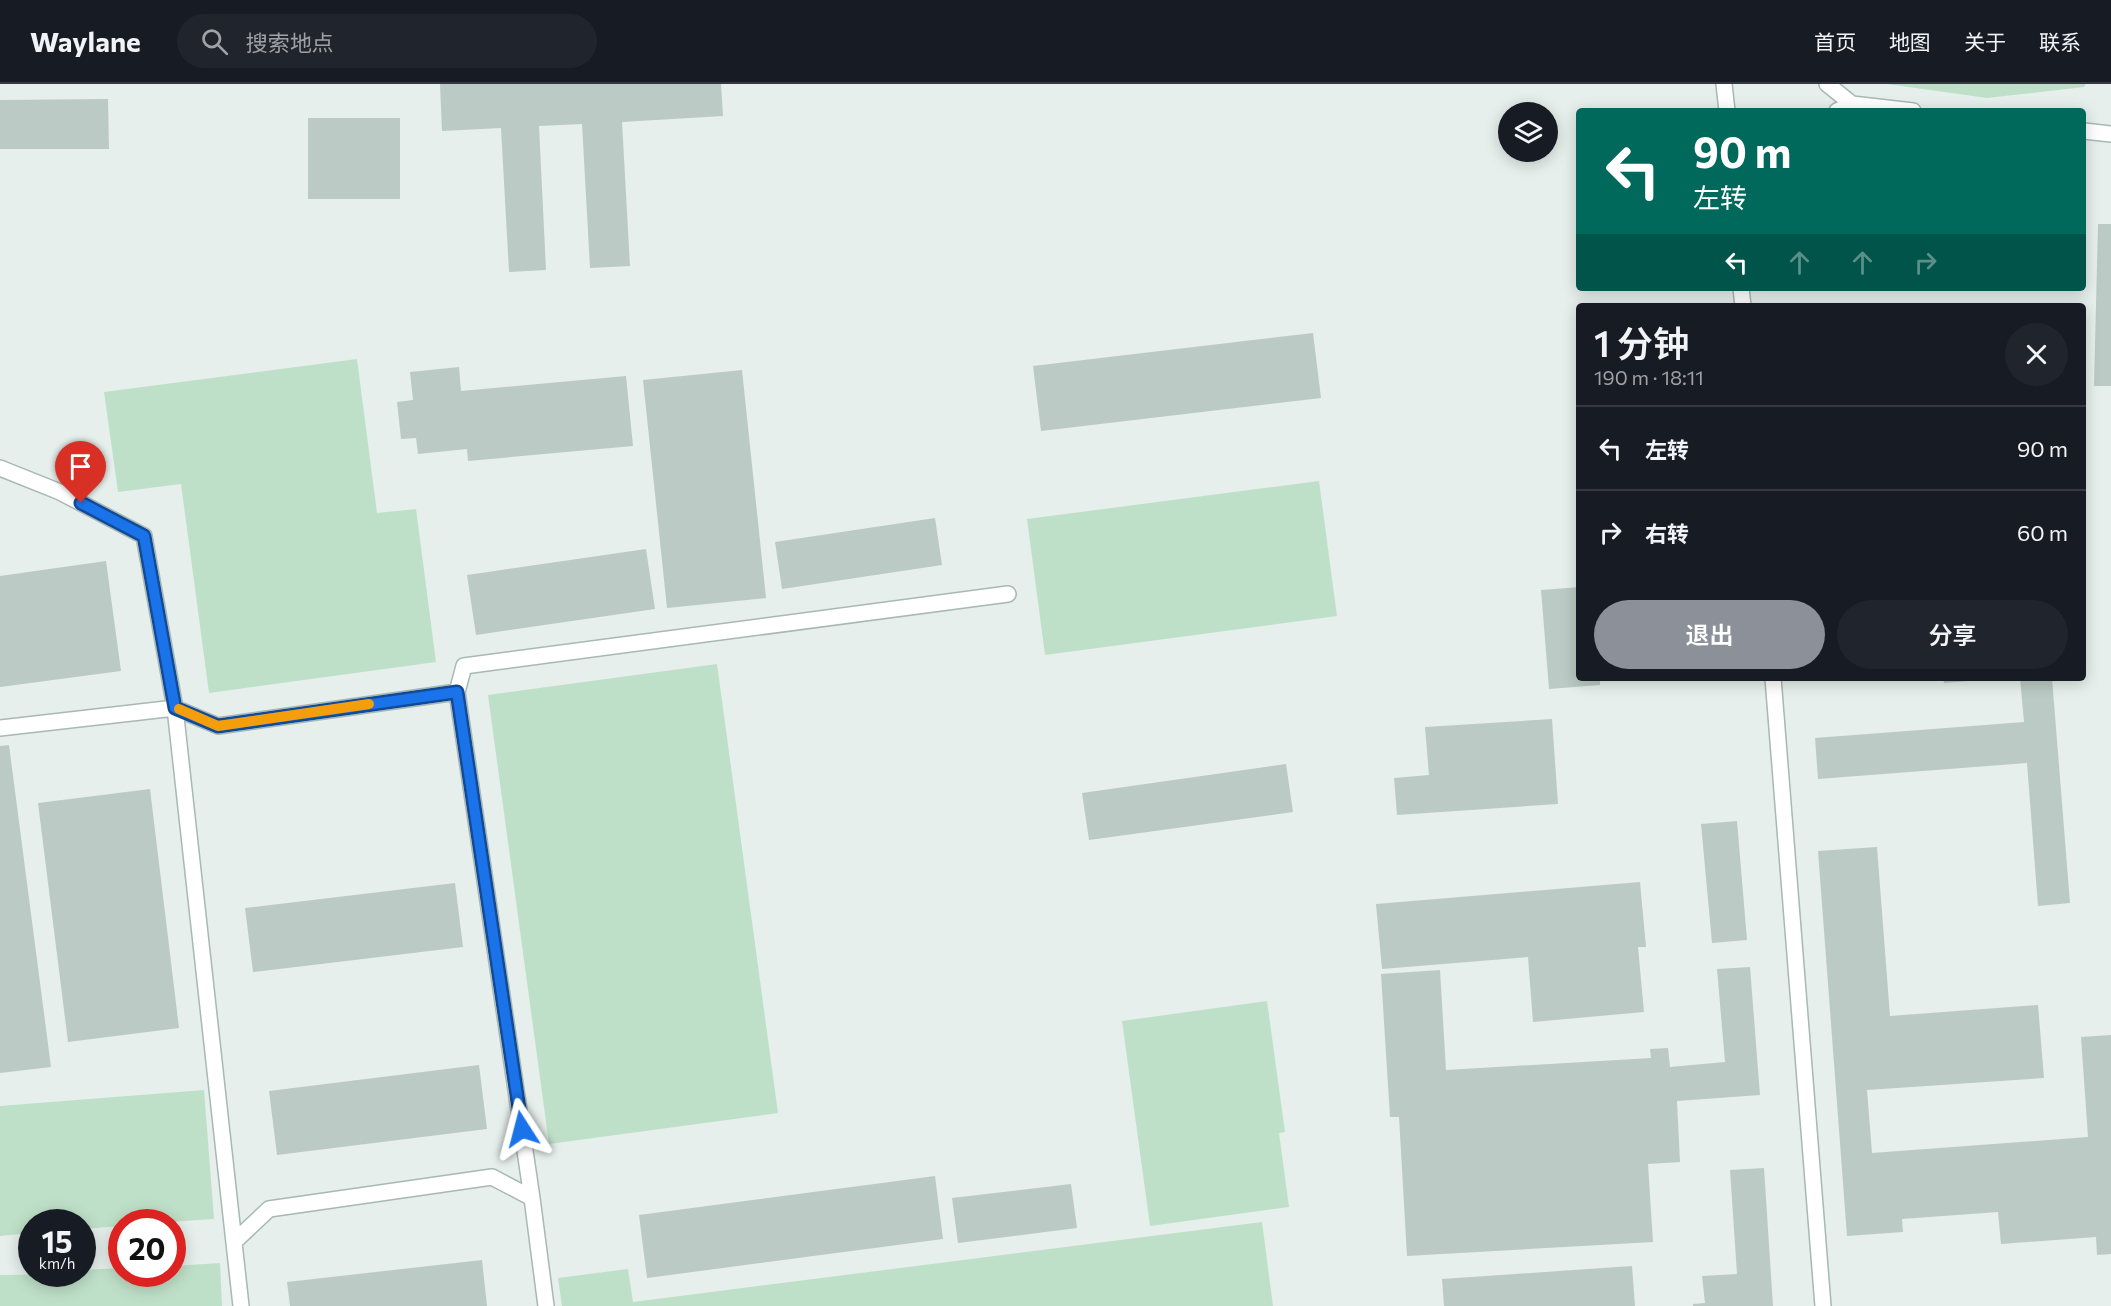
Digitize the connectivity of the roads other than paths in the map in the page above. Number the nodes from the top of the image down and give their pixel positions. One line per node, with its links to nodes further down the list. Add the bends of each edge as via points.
1 (1725, 84): 4 (lane)
2 (1827, 84): 3 (lane)
3 (1852, 104): 5 (lane); 6 (lane)
4 (1727, 108)
5 (1843, 108)
6 (1887, 108)
7 (2086, 130): 8 (lane)
8 (2111, 134)
9 (0, 468): 13 (lane, via 60,492 144,536)
10 (1008, 594): 12 (lane, via 464,666)
11 (1773, 681): 19 (lane)
12 (457, 692): 13 (lane, via 218,726); 15 (lane)
13 (175, 708): 14 (lane); 16 (lane)
14 (0, 728)
15 (532, 1198): 16 (lane, via 492,1177 269,1209); 18 (lane)
16 (234, 1242): 17 (lane)
17 (241, 1306)
18 (546, 1306)
19 (1823, 1306)

